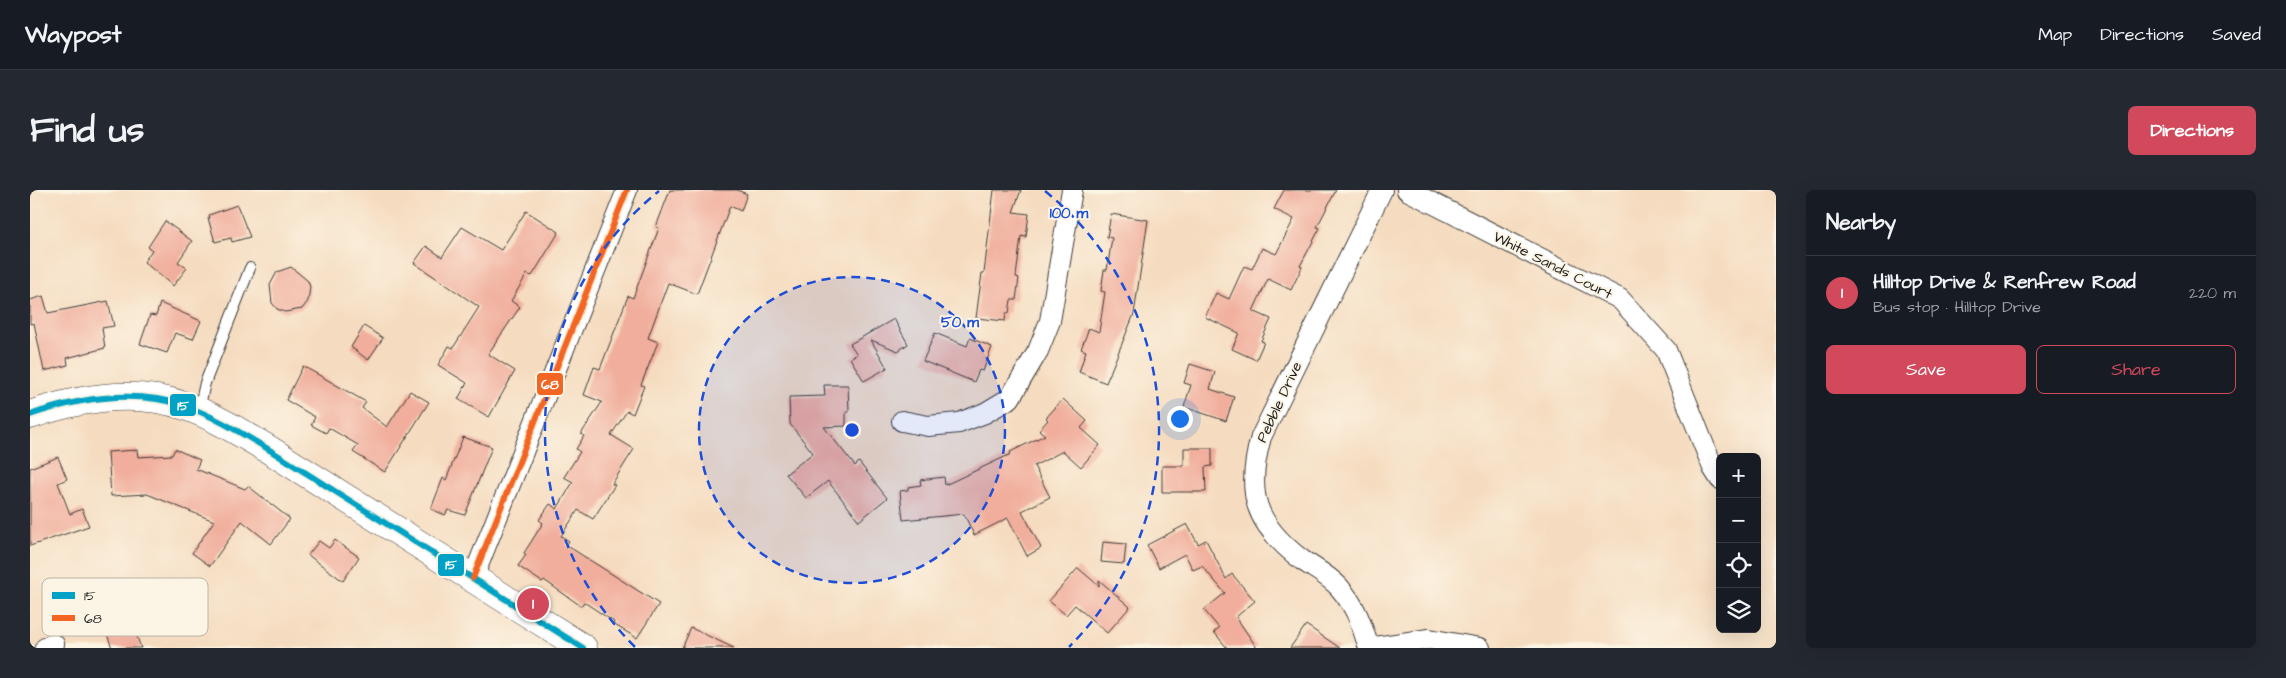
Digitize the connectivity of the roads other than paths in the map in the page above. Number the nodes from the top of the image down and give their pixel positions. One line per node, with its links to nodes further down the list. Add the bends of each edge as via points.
1 (627, 190): 10 (street)
2 (1072, 190): 8 (street, via 1050,321 1038,351 1010,398 985,414 959,424 928,426)
3 (1382, 190): 12 (street, Pebble Drive, via 1261,437 1254,459 1253,480 1256,503 1265,524 1285,546 1338,586 1358,613)
4 (1407, 190): 9 (street, White Sands Court, via 1620,299 1666,350)
5 (250, 268): 6 (lane, via 205,383)
6 (198, 412): 7 (street, via 147,398 112,396); 10 (street, via 268,448)
7 (30, 415)
8 (902, 421)
9 (1716, 473)
10 (473, 578): 11 (street)
11 (583, 648)
12 (1369, 648): 13 (street, via 1429,640)
13 (1480, 648)

